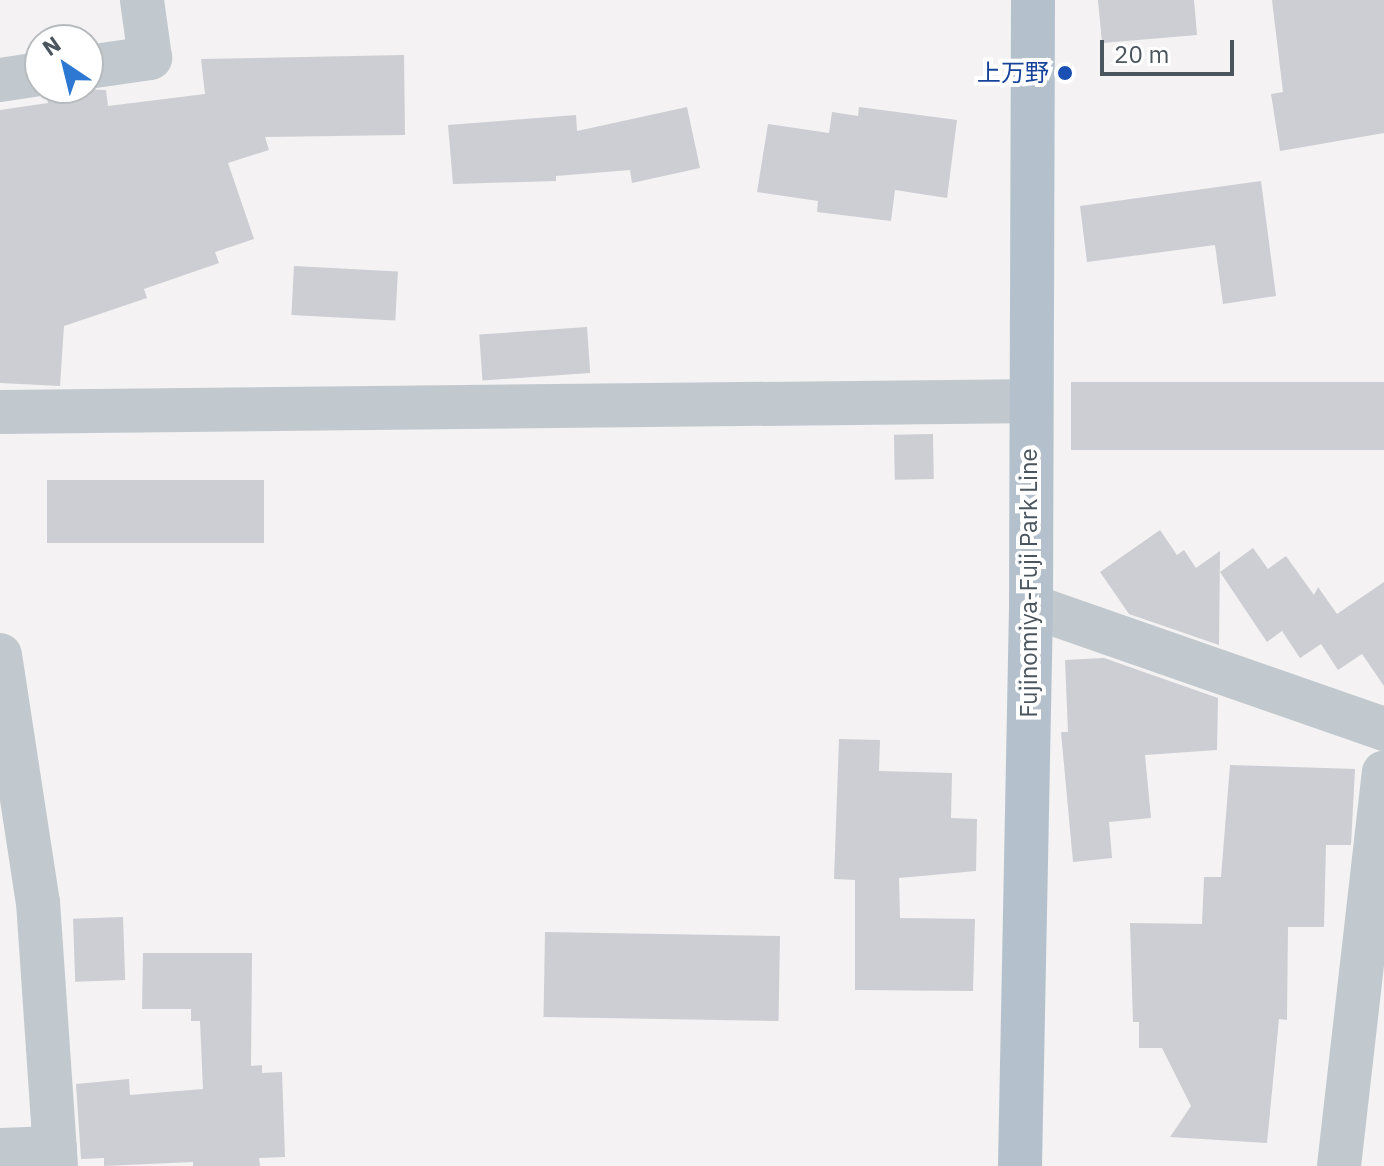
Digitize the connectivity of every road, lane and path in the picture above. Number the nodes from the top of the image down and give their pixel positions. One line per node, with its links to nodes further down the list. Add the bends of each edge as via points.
1 (142, 0): 3 (street, via 150,58)
2 (1033, 0): 6 (main road, Fujinomiya-Fuji Park Line)
3 (104, 65)
4 (24, 76): 5 (street)
5 (0, 80)
6 (1029, 401): 7 (street); 8 (main road, Fujinomiya-Fuji Park Line)
7 (0, 412)
8 (1031, 606): 10 (street); 14 (main road, Fujinomiya-Fuji Park Line)
9 (0, 655): 13 (street, via 38,902)
10 (1384, 729)
11 (1384, 773): 15 (street)
12 (0, 1150): 13 (street)
13 (56, 1157)
14 (1020, 1166)
15 (1339, 1166)

